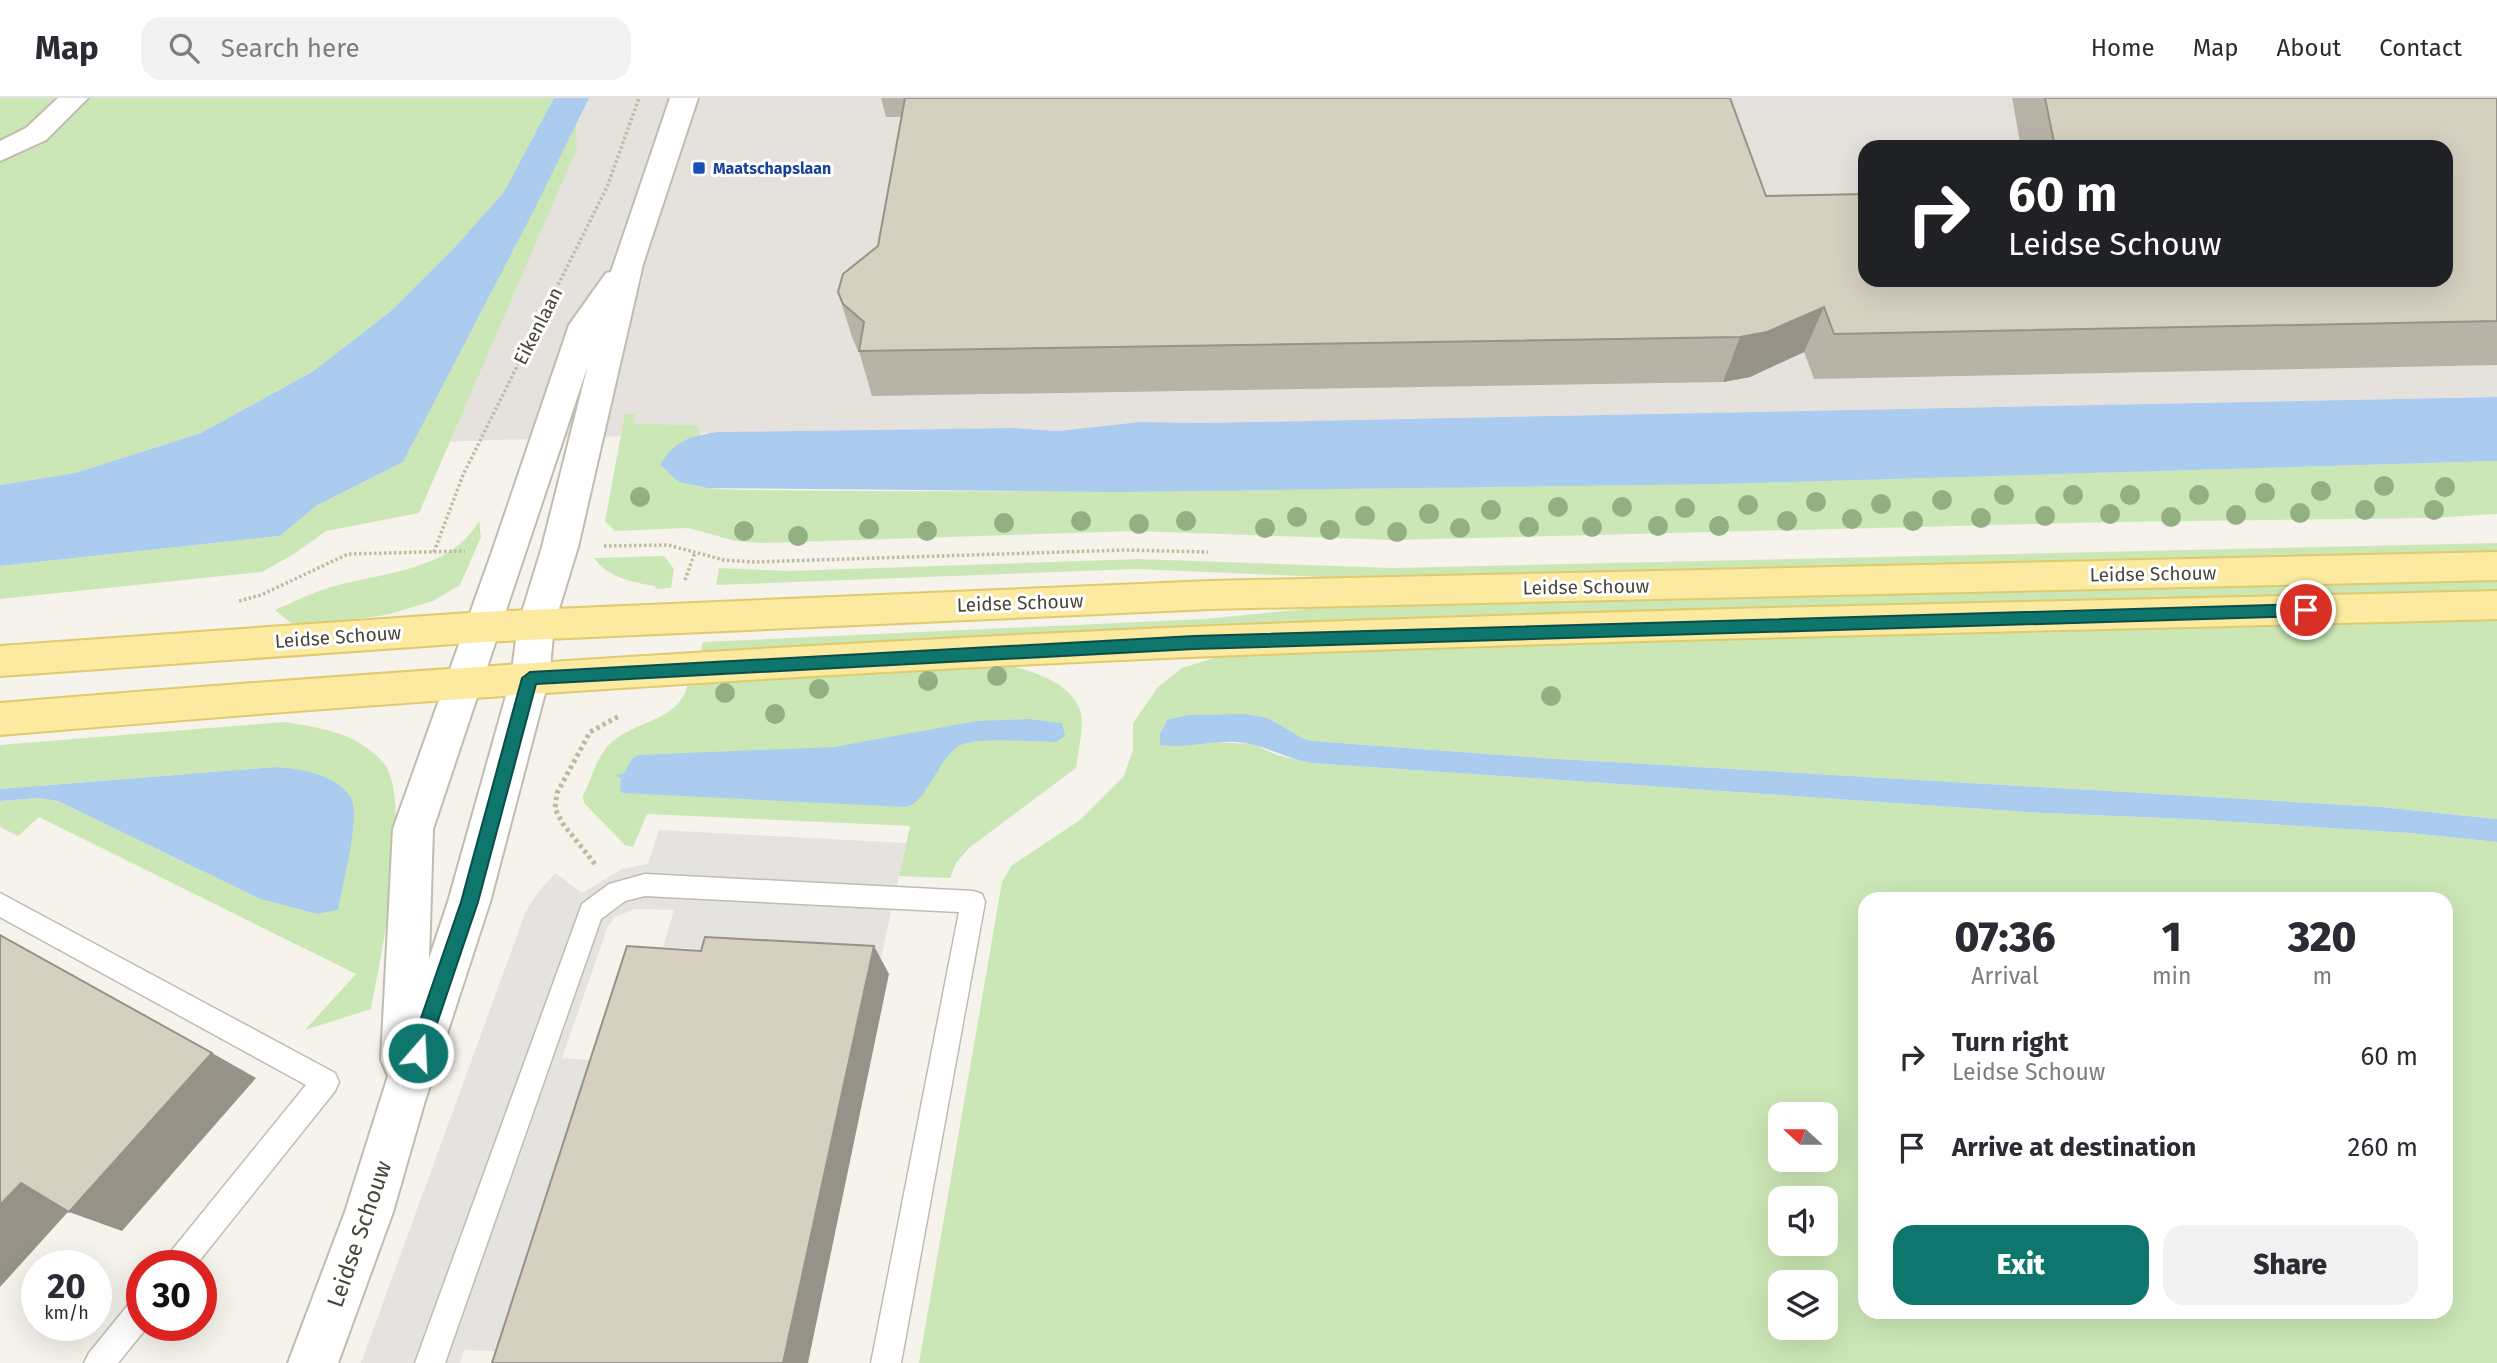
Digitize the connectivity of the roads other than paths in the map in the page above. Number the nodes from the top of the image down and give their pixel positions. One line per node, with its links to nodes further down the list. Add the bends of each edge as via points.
1 (74, 98): 3 (street, via 36,134)
2 (684, 98): 4 (street)
3 (0, 152)
4 (628, 264): 7 (street, via 560,547); 8 (street, via 585,325)
5 (2497, 566): 7 (main road, Leidse Schouw, via 1210,594)
6 (2497, 605): 10 (main road, Leidse Schouw, via 1209,642)
7 (536, 625): 8 (main road, Leidse Schouw); 10 (street)
8 (482, 628): 9 (main road, Leidse Schouw); 11 (street)
9 (0, 661)
10 (530, 678): 11 (main road, Leidse Schouw); 14 (street, Leidse Schouw, via 469,902)
11 (463, 682): 12 (main road, Leidse Schouw); 14 (street, Leidse Schouw, via 413,830)
12 (0, 719)
13 (0, 904): 15 (lane, via 326,1082)
14 (401, 1104): 18 (street, Leidse Schouw, via 369,1212)
15 (190, 1250)
16 (126, 1330): 17 (lane)
17 (99, 1363)
18 (313, 1363)
19 (430, 1363): 20 (lane, via 592,912 618,892 645,885 973,902)
20 (886, 1363)

